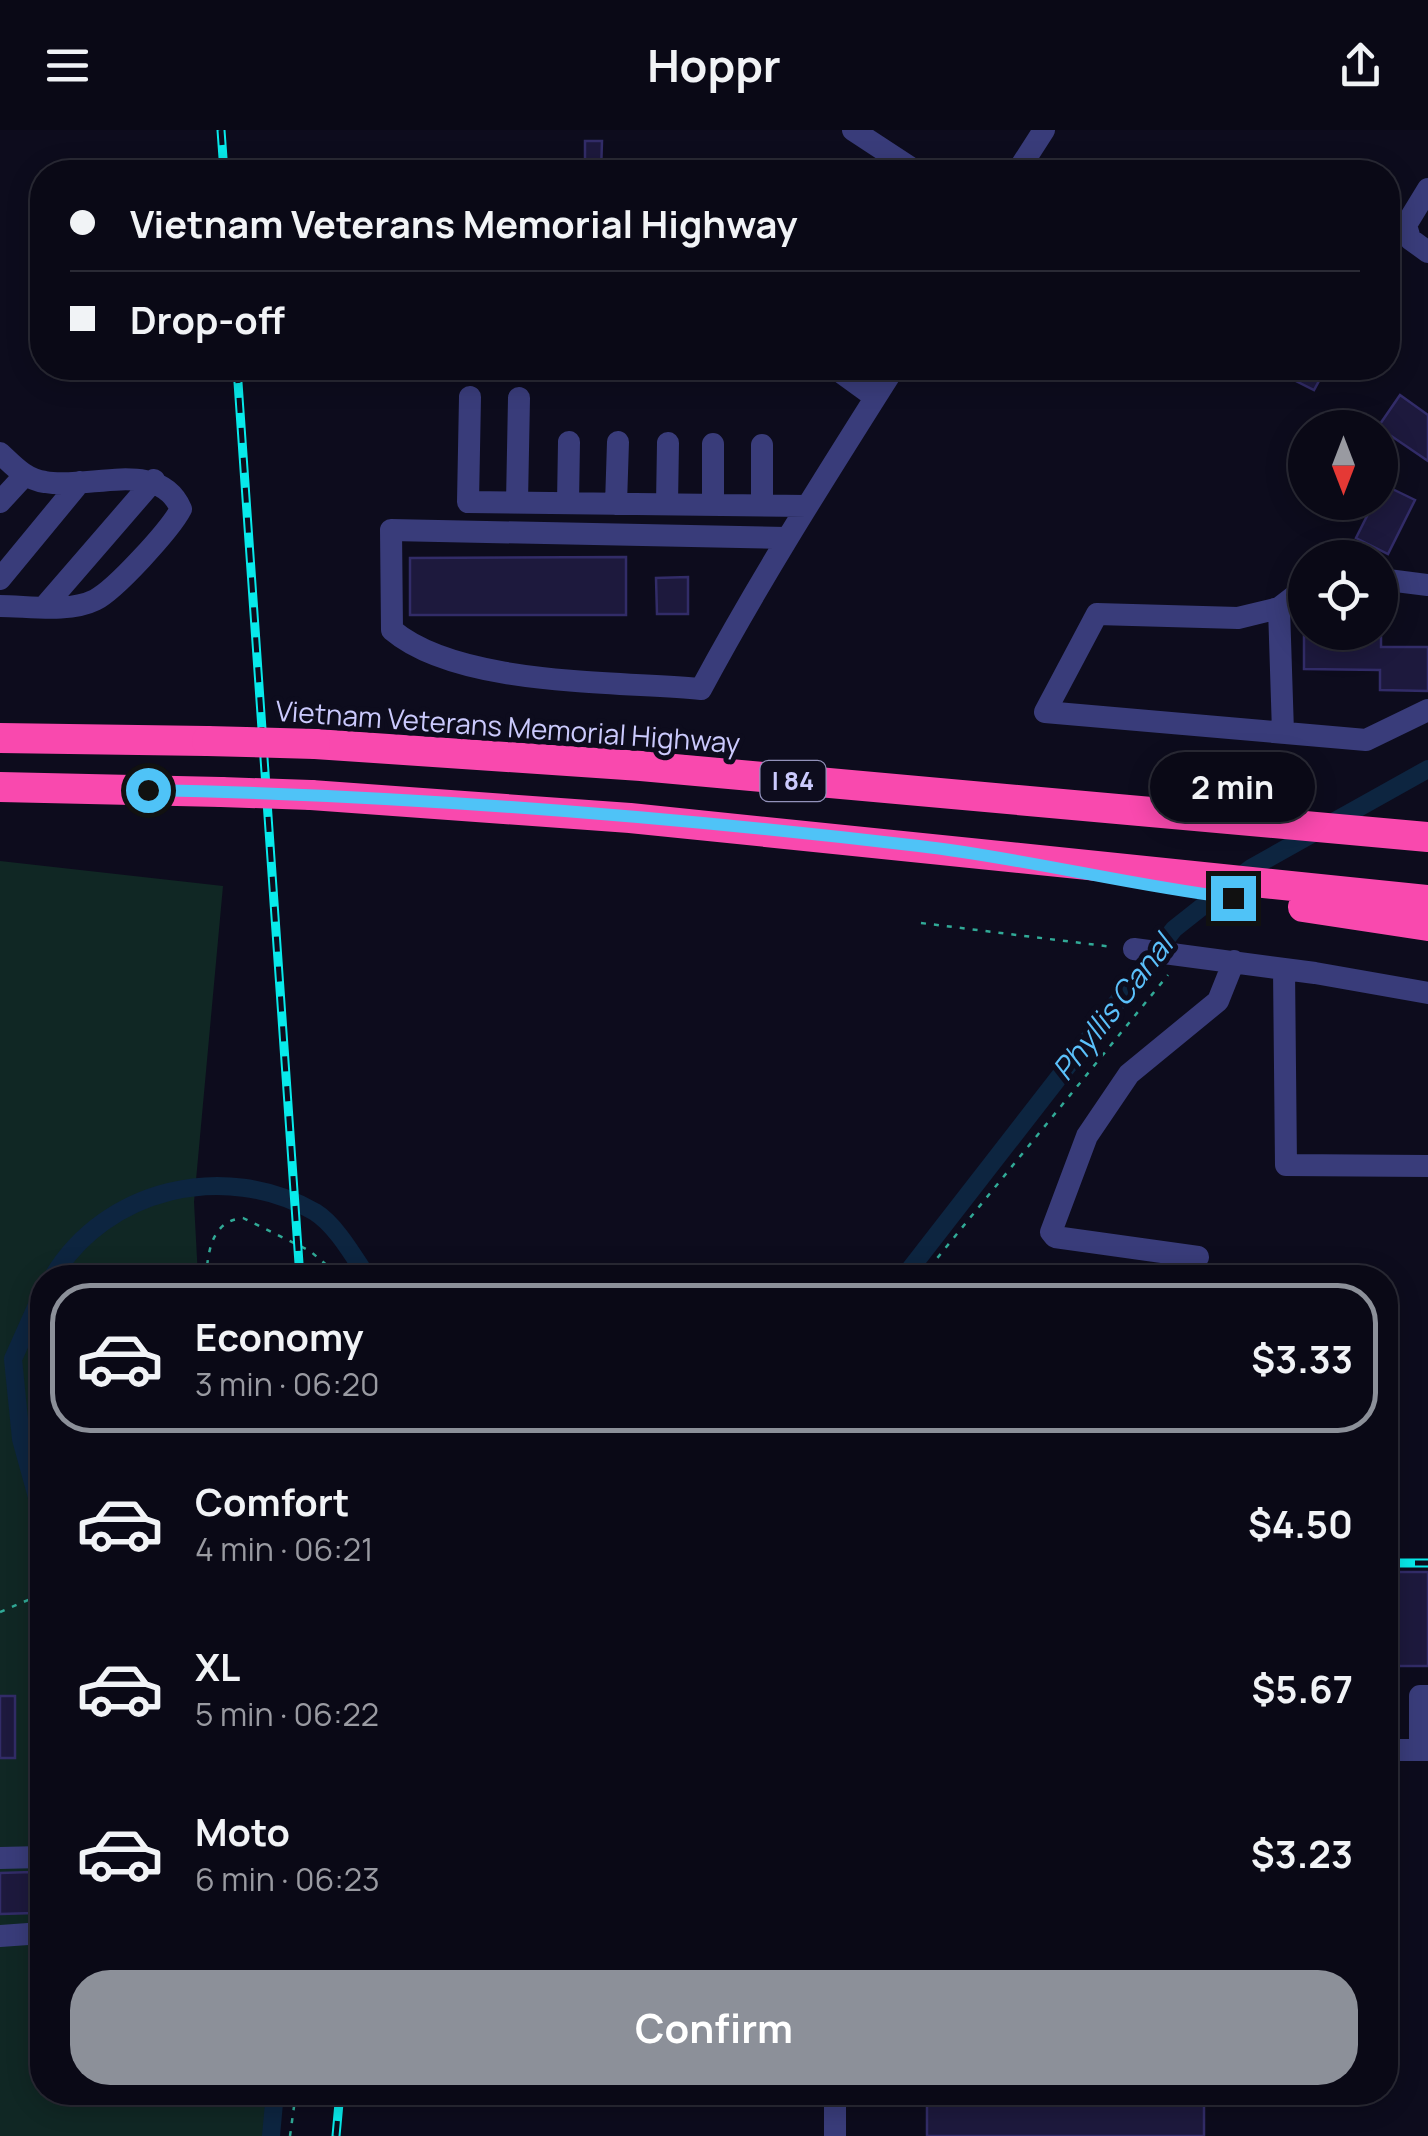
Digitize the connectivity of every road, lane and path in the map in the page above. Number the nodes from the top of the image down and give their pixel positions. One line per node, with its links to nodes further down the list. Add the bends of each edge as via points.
1 (853, 130): 3 (street)
2 (1044, 130): 4 (street)
3 (899, 160)
4 (1025, 160)
5 (1428, 189): 6 (street, via 1406,225 1410,239)
6 (1428, 252)
7 (852, 380): 10 (street)
8 (886, 380): 10 (street)
9 (470, 396): 22 (street, via 468,502)
10 (875, 397): 28 (street)
11 (519, 398): 22 (street)
12 (569, 442): 23 (street)
13 (618, 442): 24 (street)
14 (668, 443): 25 (street)
15 (713, 444): 26 (street)
16 (762, 444): 27 (street)
17 (0, 453): 18 (street)
18 (24, 476): 20 (street); 21 (street)
19 (154, 480): 20 (street); 35 (street); 35 (street, via 173,491 181,509 171,528 96,600)
20 (80, 482): 30 (street)
21 (0, 502)
22 (518, 502): 23 (street)
23 (568, 503): 24 (street)
24 (616, 504): 25 (street)
25 (667, 504): 26 (street)
26 (712, 505): 27 (street)
27 (762, 505): 28 (street)
28 (807, 506): 29 (street)
29 (786, 538): 29 (street, via 700,689 478,669 414,649 392,630 391,530)
30 (0, 580)
31 (1398, 581): 32 (street)
32 (1428, 585)
33 (1288, 601): 36 (street)
34 (0, 606): 35 (street)
35 (44, 606)
36 (1278, 608): 38 (street); 38 (street, via 1238,618 1098,614 1045,712)
37 (1428, 710): 38 (street, via 1366,740)
38 (1283, 732)
39 (0, 738): 41 (highway, Vietnam Veterans Memorial Highway / I 84, bridge, via 315,744)
40 (0, 787): 42 (highway, I 84, bridge, via 311,795)
41 (1428, 834)
42 (922, 846): 43 (highway, I 84, via 1203,874); 43 (highway, via 1174,890)
43 (1272, 892): 44 (highway, I 84); 46 (highway)
44 (1428, 900)
45 (921, 923): 47 (path)
46 (1428, 926)
47 (1134, 949): 48 (street)
48 (1184, 954): 49 (street); 56 (path)
49 (1234, 961): 50 (street); 53 (street, via 1218,1001 1129,1074 1087,1136 1051,1232 1055,1238)
50 (1284, 968): 51 (street); 52 (street, via 1286,1165)
51 (1428, 994)
52 (1428, 1166)
53 (1198, 1257)
54 (208, 1265): 55 (path, via 212,1237 242,1218)
55 (327, 1265)
56 (933, 1265)
57 (30, 1599): 58 (path)
58 (0, 1612)
59 (1428, 1696): 61 (street, via 1420,1696)
60 (1398, 1750): 61 (street)
61 (1424, 1750)
62 (30, 1857): 63 (street)
63 (0, 1858)
64 (30, 1935): 65 (street)
65 (0, 1936)
66 (294, 2105): 68 (path)
67 (834, 2105): 69 (street)
68 (290, 2136)
69 (835, 2136)

